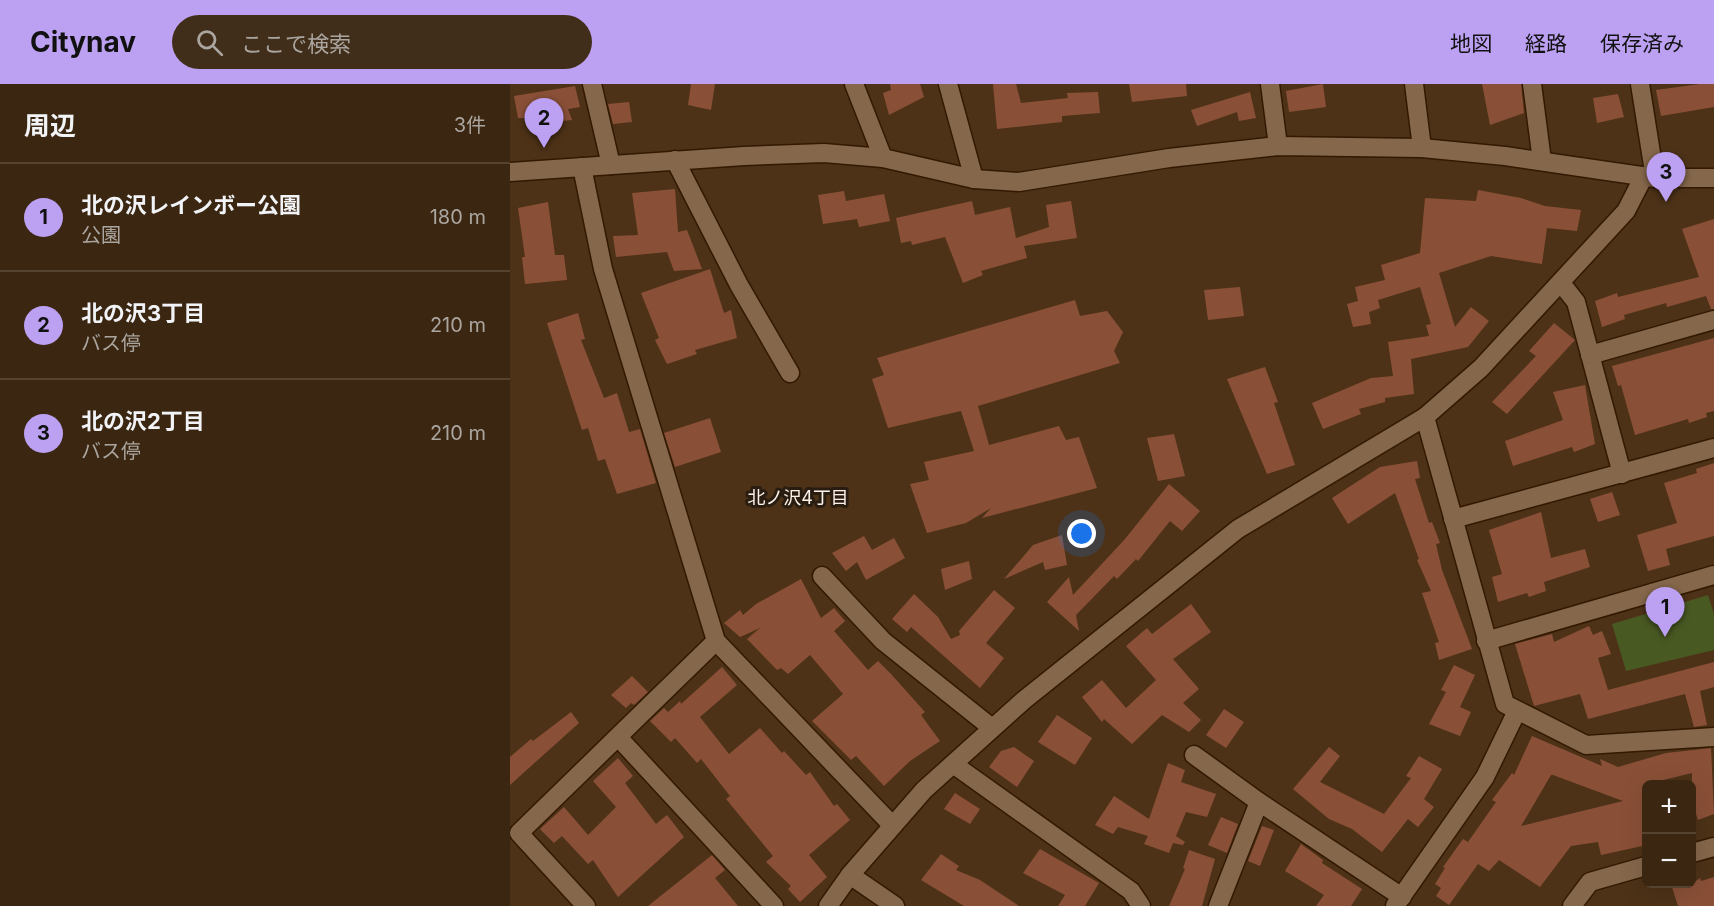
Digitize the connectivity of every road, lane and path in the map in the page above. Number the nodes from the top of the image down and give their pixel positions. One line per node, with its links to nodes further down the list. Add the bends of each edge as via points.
1 (592, 84): 13 (street)
2 (854, 84): 10 (street)
3 (948, 84): 18 (street)
4 (1270, 84): 8 (street)
5 (1414, 84): 9 (street)
6 (1532, 84): 12 (street)
7 (1640, 84): 16 (street)
8 (1278, 146): 9 (street); 18 (street, via 1169,158 1019,182)
9 (1422, 148): 12 (street)
10 (883, 158): 11 (street, via 824,153); 18 (street)
11 (675, 160): 13 (street); 22 (street, via 739,285)
12 (1542, 161): 16 (street)
13 (611, 165): 14 (street)
14 (582, 167): 15 (street); 29 (street, via 603,269)
15 (510, 172)
16 (1650, 176): 17 (street); 19 (street, via 1626,211)
17 (1714, 178)
18 (974, 179)
19 (1561, 283): 21 (street, via 1576,302); 23 (street, via 1482,368)
20 (1714, 320): 21 (street)
21 (1590, 355): 25 (street)
22 (790, 373)
23 (1425, 417): 26 (street); 32 (street, via 1238,529)
24 (1714, 448): 25 (street)
25 (1622, 474): 26 (street)
26 (1454, 519): 30 (street)
27 (1714, 575): 30 (street)
28 (822, 576): 32 (street, via 883,641)
29 (716, 641): 33 (street); 38 (street)
30 (1486, 641): 31 (street, via 1505,704)
31 (1517, 711): 34 (street, via 1586,745); 43 (street, via 1485,777)
32 (992, 728): 36 (street)
33 (618, 737): 44 (street, via 519,833); 45 (street)
34 (1714, 737)
35 (1194, 755): 37 (street)
36 (953, 764): 38 (street); 48 (street, via 1131,891)
37 (1259, 802): 43 (street); 49 (street)
38 (892, 825): 42 (street)
39 (1714, 847): 40 (street)
40 (1696, 852)
41 (1642, 867): 50 (street, via 1590,882)
42 (850, 875): 46 (street); 47 (street)
43 (1399, 902)
44 (586, 906)
45 (774, 906)
46 (828, 906)
47 (895, 906)
48 (1141, 906)
49 (1218, 906)
50 (1572, 906)

